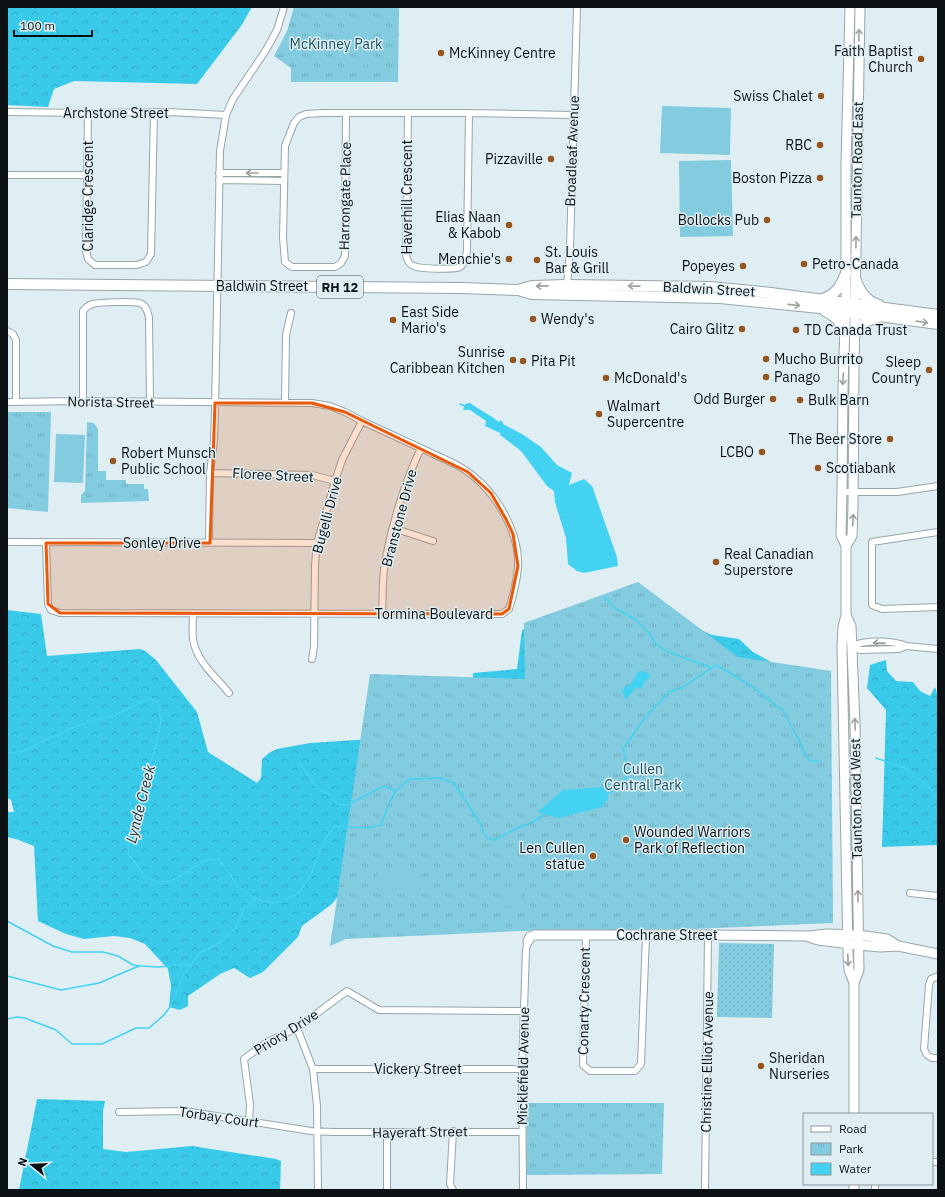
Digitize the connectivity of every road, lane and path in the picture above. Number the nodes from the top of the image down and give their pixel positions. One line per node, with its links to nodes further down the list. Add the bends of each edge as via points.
1 (284, 7): 12 (street, via 277,30 233,99)
2 (577, 7): 11 (street, Broadleaf Avenue)
3 (850, 7): 19 (main road, Taunton Road East)
4 (860, 7): 20 (main road, Taunton Road East, one-way to 4)
5 (7, 112): 7 (street, Archstone Street)
6 (154, 112): 7 (street, Archstone Street); 12 (street, Archstone Street); 16 (street, Claridge Crescent, via 151,254 146,262 137,265 95,265 88,259)
7 (88, 113): 16 (street, Claridge Crescent)
8 (346, 113): 9 (street, Harrongate Place); 14 (street, Harrongate Place, via 306,114 298,117 285,146); 18 (street, Harrongate Place, via 345,256 336,268 292,266 285,262)
9 (408, 113): 10 (street, Harrongate Place); 10 (street, Haverhill Crescent, via 407,261 414,266 451,269 460,267 466,260)
10 (469, 113): 11 (street, Harrongate Place)
11 (573, 115): 23 (street, Broadleaf Avenue)
12 (226, 116): 13 (street)
13 (219, 173): 14 (street, one-way to 13); 17 (street)
14 (284, 173): 18 (street, Harrongate Place)
15 (7, 175): 16 (street)
16 (87, 176)
17 (219, 180): 18 (street); 22 (street)
18 (284, 181)
19 (846, 273): 24 (main road, via 840,287); 25 (main road, Taunton Road East)
20 (856, 281): 25 (main road, Taunton Road East); 26 (main road, via 863,295 869,300)
21 (7, 284): 22 (main road, Baldwin Street / RH 12)
22 (218, 286): 23 (main road, Baldwin Street / RH 12, via 462,288 518,290 532,294); 38 (street)
23 (567, 290): 24 (main road, Baldwin Street / RH 12)
24 (820, 304): 25 (main road, Baldwin Street / RH 12); 32 (main road, via 841,322)
25 (850, 308): 26 (main road, Baldwin Street / RH 12); 29 (main road, RH 12); 32 (main road, Taunton Road West); 33 (main road, Taunton Road West)
26 (900, 311): 28 (main road, RH 12)
27 (291, 313): 39 (street, via 286,335)
28 (938, 315)
29 (879, 316): 30 (main road, RH 12, one-way to 30); 33 (main road, via 864,322)
30 (938, 324)
31 (7, 331): 36 (street, via 13,334 16,340)
32 (844, 334): 45 (main road, Taunton Road West, one-way to 45)
33 (855, 335): 46 (main road, Taunton Road West)
34 (84, 401): 36 (street, Norista Street); 37 (street, Norista Street); 37 (street, via 83,311 92,304 129,302 144,305 149,318)
35 (7, 402): 36 (street, Norista Street)
36 (16, 402)
37 (150, 402): 38 (street, Norista Street)
38 (215, 403): 39 (street, Tormina Boulevard); 42 (street)
39 (285, 403): 40 (street, Tormina Boulevard, via 330,406)
40 (362, 421): 41 (street, Tormina Boulevard); 43 (street, Bugelli Drive, via 342,460)
41 (421, 448): 47 (street, Branstone Drive); 58 (street, Tormina Boulevard, via 468,472 491,493 513,534 517,550 517,579 509,609 502,614)
42 (210, 473): 43 (street, Floree Street, via 312,475); 52 (street)
43 (335, 481): 53 (street, Bugelli Drive)
44 (938, 486): 46 (street, via 897,492)
45 (842, 492): 46 (street); 54 (main road, Taunton Road West, via 841,535)
46 (854, 493): 54 (main road, Taunton Road West, one-way to 46, via 852,536)
47 (393, 528): 49 (street); 58 (street, Branstone Drive, via 385,563)
48 (938, 532): 55 (street, via 872,542 871,581 872,605 882,609)
49 (433, 541)
50 (7, 542): 51 (street, Sonley Drive)
51 (46, 542): 52 (street, Sonley Drive); 56 (street, Tormina Boulevard, via 48,604 51,610 60,613)
52 (210, 543): 53 (street, Sonley Drive)
53 (317, 543): 57 (street, Bugelli Drive)
54 (846, 546): 59 (main road, Taunton Road West)
55 (938, 607)
56 (193, 613): 57 (street, Tormina Boulevard); 63 (street, via 193,639 198,654)
57 (314, 614): 58 (street, Tormina Boulevard); 62 (street, Bugelli Drive)
58 (382, 614)
59 (846, 615): 60 (main road, Taunton Road West, via 851,626); 70 (main road, Taunton Road West, via 842,627 842,647)
60 (852, 646): 61 (street, via 860,642 898,643); 69 (main road, Taunton Road West, one-way to 60)
61 (938, 649)
62 (312, 659)
63 (229, 693)
64 (910, 893): 65 (street)
65 (938, 896)
66 (586, 935): 67 (main road, Cochrane Street); 67 (street, Conarty Crescent, via 583,1065 590,1071 635,1071 641,1064); 71 (main road, Cochrane Street, via 535,935)
67 (646, 935): 68 (main road, Cochrane Street)
68 (708, 935): 70 (main road, Cochrane Street, via 827,934); 93 (street, Christine Elliot Avenue)
69 (858, 935): 70 (main road, Cochrane Street); 72 (main road, Taunton Road West); 73 (main road, Cochrane Street, via 887,939)
70 (848, 940): 72 (main road, Cochrane Street); 76 (main road, Taunton Road West, one-way to 76, via 849,970)
71 (528, 941): 77 (street, Micklefield Avenue)
72 (859, 945): 73 (main road, Cochrane Street); 76 (main road, Taunton Road West, via 859,970)
73 (898, 946): 74 (main road, Cochrane Street)
74 (938, 954)
75 (938, 976): 79 (street, via 931,979 929,985 924,1049 926,1055)
76 (854, 983): 83 (main road, Taunton Road West)
77 (524, 1011): 78 (street, Priory Drive, via 379,1010 347,991); 81 (street, Micklefield Avenue)
78 (297, 1028): 80 (street); 84 (street, Priory Drive, via 267,1042 244,1059 250,1105)
79 (938, 1058)
80 (313, 1069): 81 (street, Vickery Street); 85 (street)
81 (522, 1069): 88 (street, Micklefield Avenue)
82 (119, 1112): 84 (street, Torbay Court, via 184,1111)
83 (854, 1113)
84 (249, 1121): 85 (street, Torbay Court)
85 (318, 1131): 87 (street, Hayeraft Street); 89 (street)
86 (453, 1131): 87 (street, Hayeraft Street); 88 (street, Hayeraft Street); 91 (street, via 450,1184)
87 (387, 1132): 90 (street)
88 (522, 1132): 92 (street, Micklefield Avenue)
89 (318, 1190)
90 (387, 1190)
91 (454, 1190)
92 (523, 1190)
93 (705, 1190)

